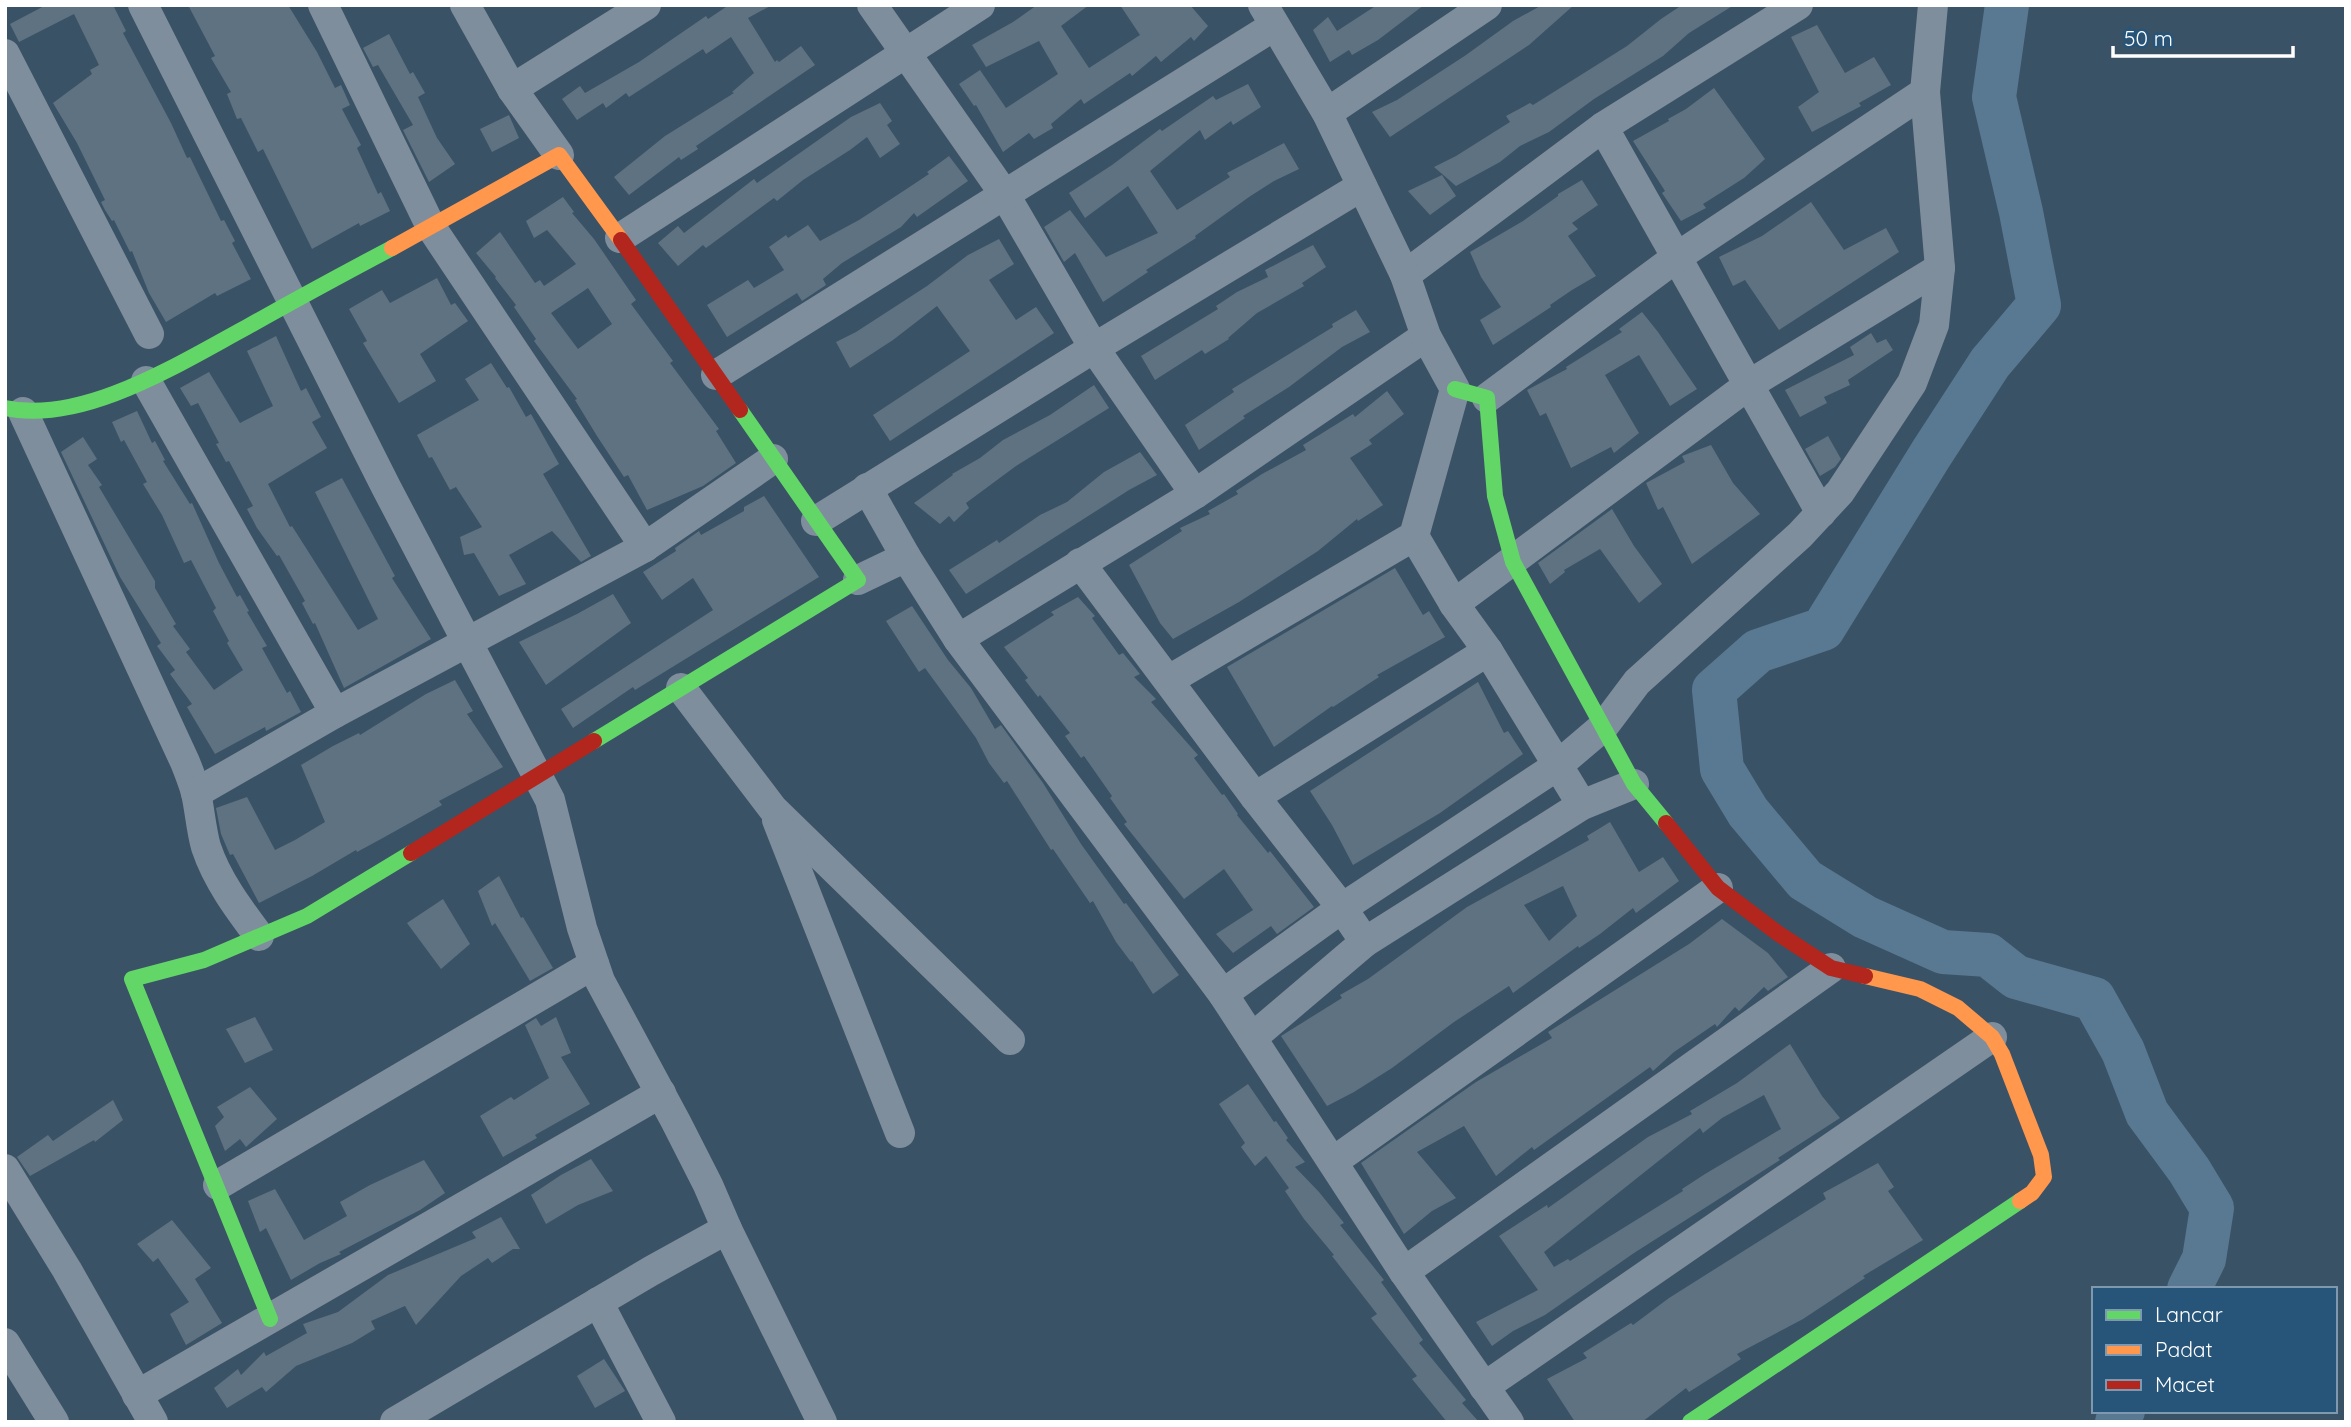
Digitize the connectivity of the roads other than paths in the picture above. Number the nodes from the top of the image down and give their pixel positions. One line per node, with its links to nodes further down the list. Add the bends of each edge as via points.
1 (143, 5): 25 (street)
2 (323, 5): 20 (street)
3 (465, 5): 13 (street)
4 (646, 5): 13 (street)
5 (872, 5): 11 (street)
6 (981, 5): 11 (street)
7 (1487, 5): 15 (street)
8 (1933, 5): 14 (street)
9 (1790, 7): 16 (street)
10 (1268, 15): 15 (street); 19 (street)
11 (904, 53): 19 (street); 21 (street)
12 (5, 54): 26 (street)
13 (512, 89): 17 (street)
14 (1925, 92): 22 (street); 23 (street)
15 (1327, 113): 18 (street)
16 (1603, 127): 22 (street); 24 (street)
17 (559, 155): 20 (street); 21 (street)
18 (1363, 186): 24 (street); 28 (street)
19 (1005, 195): 28 (street); 29 (street)
20 (431, 227): 25 (street); 41 (street)
21 (621, 238): 29 (street)
22 (1677, 257): 31 (street); 33 (street)
23 (1940, 268): 31 (street); 38 (street, via 1934,325 1912,383 1840,492)
24 (1405, 275): 27 (street)
25 (292, 302): 30 (street); 48 (street)
26 (149, 334)
27 (1426, 337): 32 (street); 37 (street)
28 (1094, 348): 36 (street); 37 (street)
29 (716, 375): 35 (street)
30 (146, 381): 34 (street, via 85,404); 52 (street)
31 (1750, 384): 38 (street); 43 (street)
32 (1455, 389): 33 (street); 40 (street)
33 (1487, 398): 43 (street, via 1495,496)
34 (14, 410): 57 (street, via 163,712)
35 (772, 460): 39 (street); 41 (street)
36 (867, 488): 39 (street); 42 (street)
37 (1195, 494): 44 (street)
38 (1821, 513): 53 (street, via 1637,682)
39 (816, 522): 45 (street)
40 (1414, 536): 46 (street); 50 (street)
41 (645, 547): 48 (street)
42 (906, 557): 45 (street); 47 (street)
43 (1513, 562): 46 (street); 53 (street)
44 (1080, 563): 47 (street); 50 (street)
45 (858, 580): 51 (street)
46 (1454, 604): 49 (street)
47 (958, 639): 67 (street)
48 (467, 641): 52 (street); 55 (street)
49 (1488, 651): 54 (street); 58 (street)
50 (1169, 680): 58 (street)
51 (681, 688): 55 (street); 60 (street)
52 (335, 713): 57 (street)
53 (1604, 726): 54 (street); 56 (street)
54 (1557, 766): 59 (street); 62 (street)
55 (538, 776): 63 (street, via 307,916); 65 (street, via 550,800)
56 (1634, 784): 59 (street); 61 (street)
57 (196, 793): 63 (street, via 199,820 215,868)
58 (1255, 797): 62 (street)
59 (1582, 805): 64 (street)
60 (773, 810): 70 (street); 72 (street)
61 (1718, 888): 66 (street); 73 (street)
62 (1342, 908): 64 (street); 67 (street)
63 (259, 936): 75 (street, via 204,960 132,979)
64 (1365, 942): 69 (street)
65 (594, 964): 71 (street); 75 (street)
66 (1831, 968): 68 (street, via 1920,989 1958,1008); 77 (street)
67 (1223, 994): 69 (street)
68 (1992, 1037): 81 (street); 89 (street, via 2041,1155 2042,1183)
69 (1252, 1038): 73 (street)
70 (1010, 1040)
71 (661, 1093): 76 (street); 79 (street)
72 (900, 1133)
73 (1334, 1161): 77 (street)
74 (5, 1170): 82 (street)
75 (218, 1185): 79 (street)
76 (727, 1230): 78 (street); 87 (street)
77 (1405, 1272): 81 (street)
78 (598, 1302): 85 (street); 86 (street)
79 (270, 1319): 82 (street)
80 (5, 1343): 83 (street)
81 (1484, 1387): 88 (street)
82 (137, 1395): 84 (street)
83 (54, 1422)
84 (153, 1422)
85 (395, 1422)
86 (661, 1422)
87 (822, 1422)
88 (1509, 1422)
89 (1690, 1422)

